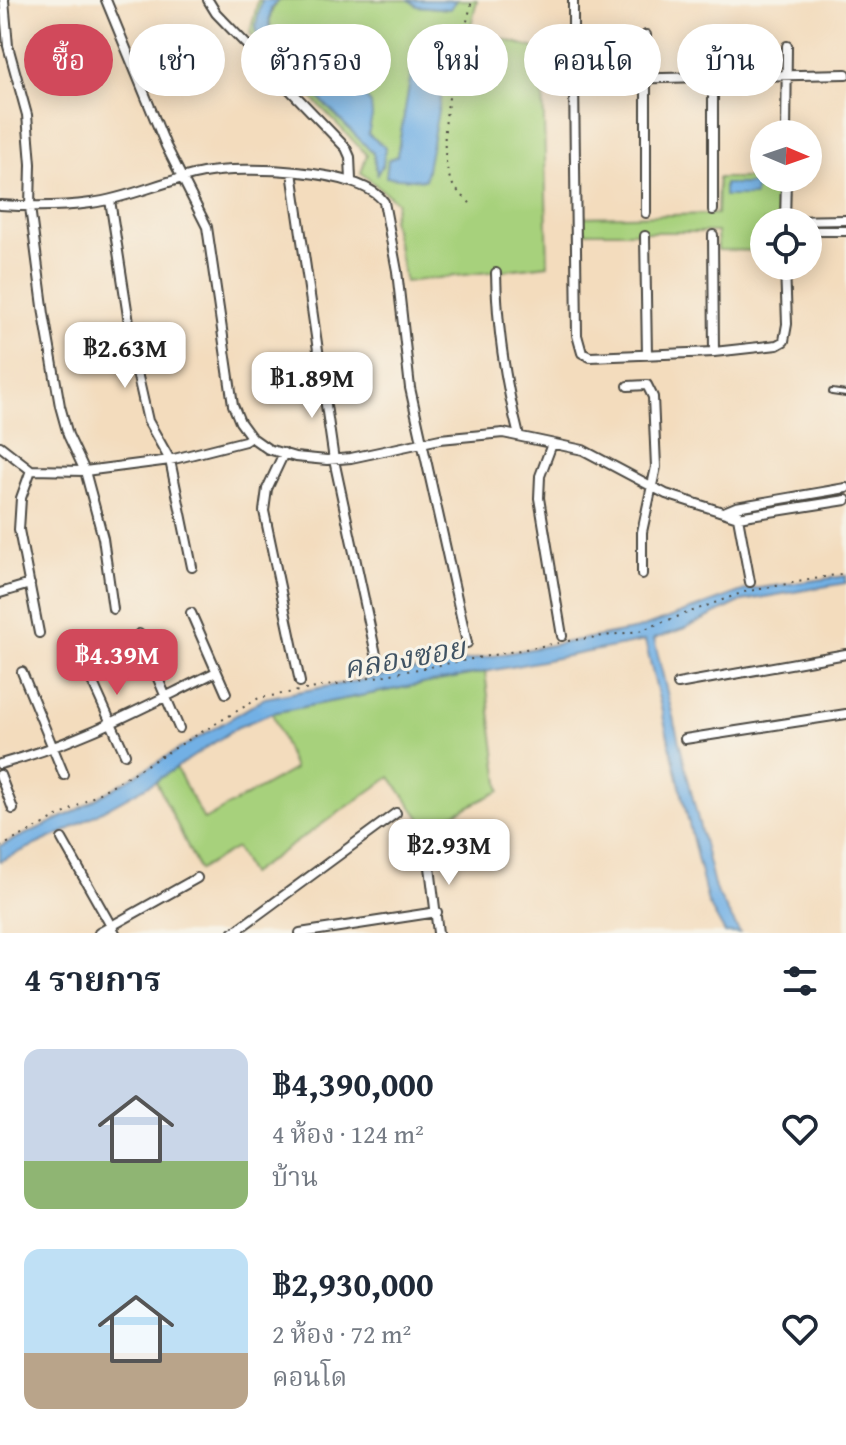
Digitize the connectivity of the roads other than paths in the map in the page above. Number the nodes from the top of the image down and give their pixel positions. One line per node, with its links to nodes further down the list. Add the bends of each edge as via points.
1 (4, 0): 19 (street, via 8,46 27,115)
2 (106, 0): 15 (street)
3 (208, 0): 16 (street, via 346,148)
4 (573, 0): 5 (street)
5 (573, 24)
6 (787, 46): 9 (street)
7 (846, 74): 9 (street)
8 (783, 75): 9 (street)
9 (786, 75): 13 (street)
10 (574, 96): 31 (street, via 579,347 590,357)
11 (646, 96): 21 (street)
12 (712, 96): 20 (street)
13 (786, 120)
14 (292, 172): 15 (street, via 262,169); 16 (street); 42 (street)
15 (181, 178): 17 (street); 36 (street, via 207,227 233,405)
16 (351, 180): 37 (street, via 384,202 410,388)
17 (110, 200): 19 (street); 41 (street, via 148,421)
18 (0, 205): 19 (street)
19 (30, 207): 44 (street, via 60,406)
20 (713, 210)
21 (646, 213)
22 (846, 220): 23 (street)
23 (822, 221)
24 (822, 231): 25 (street)
25 (846, 231)
26 (713, 235): 30 (street)
27 (645, 236): 31 (street)
28 (496, 273): 35 (street, via 499,336)
29 (785, 280): 30 (street, via 784,341)
30 (714, 352): 31 (street)
31 (647, 355)
32 (628, 386): 45 (street, via 647,385 653,397)
33 (832, 392): 34 (lane)
34 (846, 394)
35 (519, 436): 37 (street, via 503,433); 38 (street)
36 (251, 437): 40 (street); 41 (street)
37 (423, 443): 42 (street); 63 (street)
38 (552, 444): 45 (street, via 583,450); 62 (street, via 540,476 540,511)
39 (0, 446): 43 (street)
40 (284, 453): 42 (street); 69 (street, via 267,489 264,511)
41 (170, 460): 44 (street); 53 (street)
42 (334, 460): 66 (street)
43 (31, 470): 44 (street); 56 (street, via 21,498 19,530)
44 (85, 471): 58 (street, via 103,538)
45 (652, 487): 51 (street); 54 (street, via 642,532)
46 (846, 488): 47 (street)
47 (788, 498): 49 (street); 50 (street)
48 (846, 500): 50 (street)
49 (736, 507): 51 (street); 52 (street)
50 (790, 510): 52 (street)
51 (723, 512): 52 (street)
52 (738, 517): 55 (street)
53 (192, 567)
54 (642, 574)
55 (750, 582)
56 (30, 584): 57 (street); 60 (street)
57 (0, 593)
58 (113, 609)
59 (191, 613): 68 (street)
60 (39, 633)
61 (139, 634): 72 (street)
62 (562, 636)
63 (467, 643)
64 (79, 652): 74 (street)
65 (846, 654): 70 (street)
66 (377, 659)
67 (22, 672): 77 (street)
68 (216, 672): 71 (street); 72 (street)
69 (300, 682)
70 (678, 684)
71 (226, 693)
72 (166, 696): 74 (street); 75 (street)
73 (846, 714): 76 (street)
74 (111, 723): 77 (street); 78 (street)
75 (179, 728)
76 (685, 739)
77 (53, 748): 79 (street); 81 (street)
78 (125, 754)
79 (0, 764)
80 (0, 775): 82 (street)
81 (64, 775)
82 (13, 809)
83 (396, 813): 91 (street)
84 (62, 839): 89 (street)
85 (430, 867): 87 (street)
86 (197, 878): 89 (street)
87 (437, 912): 88 (street); 94 (street)
88 (367, 921): 92 (street); 93 (street)
89 (113, 930): 90 (street)
90 (99, 933)
91 (233, 933)
92 (300, 933)
93 (369, 933)
94 (438, 933)

